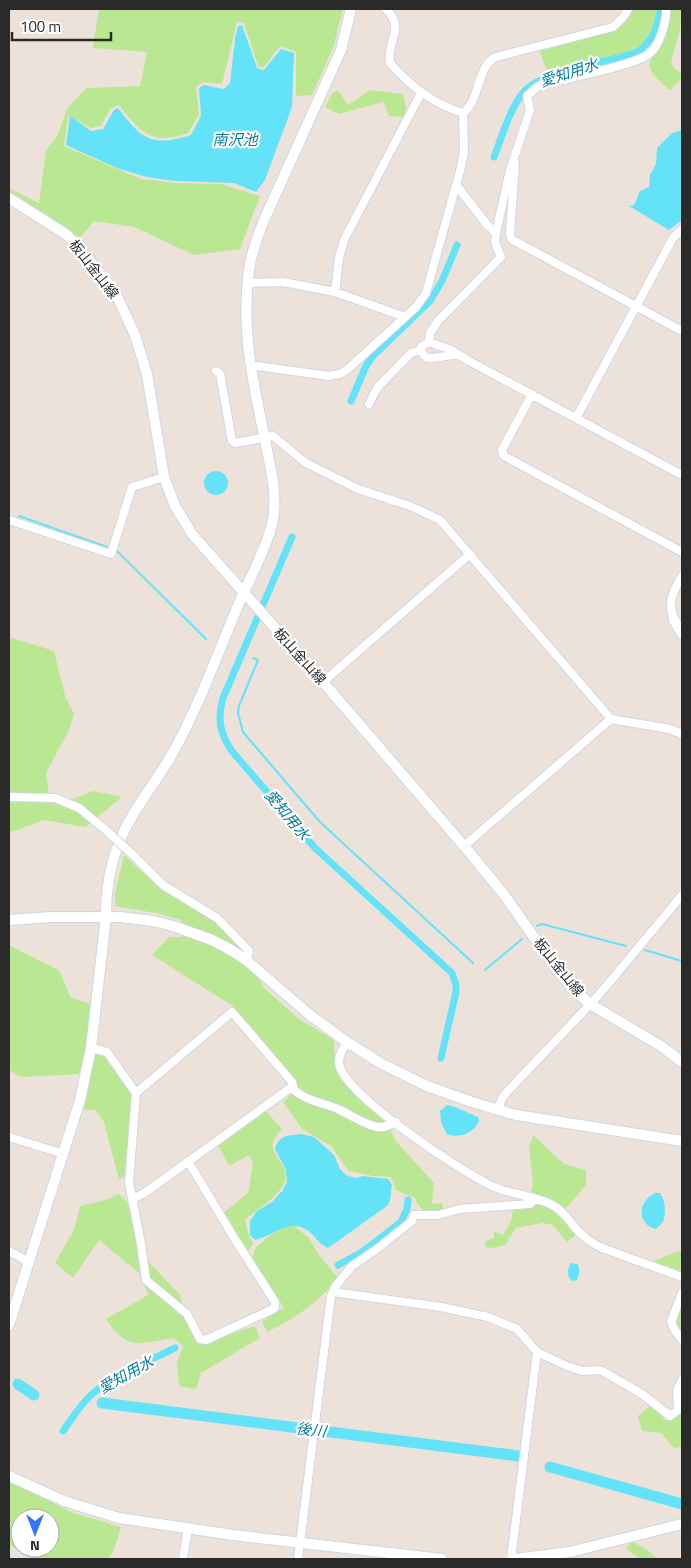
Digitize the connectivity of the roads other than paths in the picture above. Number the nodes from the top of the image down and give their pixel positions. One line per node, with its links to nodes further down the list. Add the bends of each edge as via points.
1 (351, 9): 12 (street, via 340,50 264,220 251,261)
2 (386, 9): 5 (street, via 395,26 390,63)
3 (628, 9): 6 (street, via 612,27 492,59 471,105)
4 (666, 9): 7 (street, via 661,34 650,53 635,61 547,82 527,96 530,110)
5 (421, 94): 6 (street, via 448,109); 13 (street, via 344,240)
6 (463, 113): 8 (street, via 464,152)
7 (515, 157): 11 (street); 14 (street, via 511,239)
8 (456, 186): 11 (street); 15 (street, via 428,290)
9 (9, 198): 27 (street, 板山金山線, via 67,235 115,292 135,335 147,374)
10 (682, 229): 14 (street, via 673,238)
11 (496, 233): 17 (street, via 501,256 438,321 430,333)
12 (248, 283): 13 (street, via 283,282); 20 (street, via 245,324)
13 (335, 292): 15 (street)
14 (636, 307): 16 (street); 24 (street)
15 (405, 317): 20 (street, via 340,374 330,376)
16 (682, 331)
17 (429, 342): 18 (street); 19 (street)
18 (421, 350): 19 (street, via 430,359); 23 (street, via 411,353 377,388)
19 (459, 355): 22 (street)
20 (251, 367): 25 (street)
21 (216, 371): 25 (street, via 221,379 232,442)
22 (532, 394): 24 (street); 29 (street, via 502,450 504,456)
23 (369, 404)
24 (576, 418): 26 (street)
25 (264, 437): 30 (street, via 273,436 306,463 358,489 440,520); 32 (street, via 274,488 274,512 270,531)
26 (682, 475)
27 (164, 477): 28 (street, via 132,487 110,554); 32 (street, 板山金山線, via 175,506 192,534)
28 (9, 520)
29 (682, 552)
30 (470, 554): 35 (street); 36 (street)
31 (682, 576): 33 (street, via 671,599)
32 (244, 592): 35 (street, 板山金山線); 41 (street, via 182,736 122,836 108,879)
33 (674, 620): 34 (street)
34 (682, 634)
35 (323, 682): 39 (street, 板山金山線)
36 (611, 719): 37 (street); 39 (street)
37 (682, 734)
38 (9, 797): 43 (street, bridge, via 56,798 79,808 163,885 216,918 249,951)
39 (464, 846): 44 (street, 板山金山線, via 572,988)
40 (682, 895): 44 (street)
41 (106, 917): 42 (street); 43 (street, via 173,926 212,940); 46 (street)
42 (9, 920)
43 (245, 959): 45 (street)
44 (590, 1004): 47 (street, 板山金山線); 50 (street, via 506,1093)
45 (347, 1042): 50 (street, via 427,1086); 51 (street, via 339,1059 343,1074 358,1092)
46 (92, 1048): 49 (street, via 107,1052); 54 (street)
47 (682, 1062)
48 (293, 1086): 49 (street, via 232,1012); 51 (street, via 305,1098 375,1126 385,1127); 55 (street)
49 (136, 1093): 56 (street, via 129,1183)
50 (498, 1110): 53 (street)
51 (396, 1122): 57 (street, via 438,1155 490,1186)
52 (9, 1137): 54 (street)
53 (682, 1141)
54 (64, 1154): 59 (street)
55 (188, 1161): 56 (street); 56 (street, via 275,1302 273,1309 206,1340 200,1339 187,1314 146,1280)
56 (133, 1199)
57 (535, 1199): 60 (street, via 559,1209 580,1234 597,1245); 61 (street, via 530,1204 414,1215 412,1221 352,1266)
58 (9, 1251): 59 (street)
59 (29, 1262): 63 (street)
60 (682, 1277)
61 (333, 1292): 65 (street, via 441,1306 488,1317 517,1330); 70 (street)
62 (682, 1293): 64 (street, via 671,1322)
63 (9, 1325)
64 (682, 1340)
65 (537, 1352): 66 (street, via 574,1370 600,1370 642,1394 670,1416 678,1410 677,1390); 75 (street)
66 (682, 1380)
67 (9, 1476): 69 (street, via 64,1501 120,1518)
68 (682, 1524): 76 (street, via 570,1552)
69 (188, 1528): 70 (street); 72 (street)
70 (300, 1542): 71 (street); 73 (street)
71 (395, 1557): 74 (street)
72 (183, 1559)
73 (298, 1559)
74 (442, 1559)
75 (511, 1559)
76 (515, 1559)

